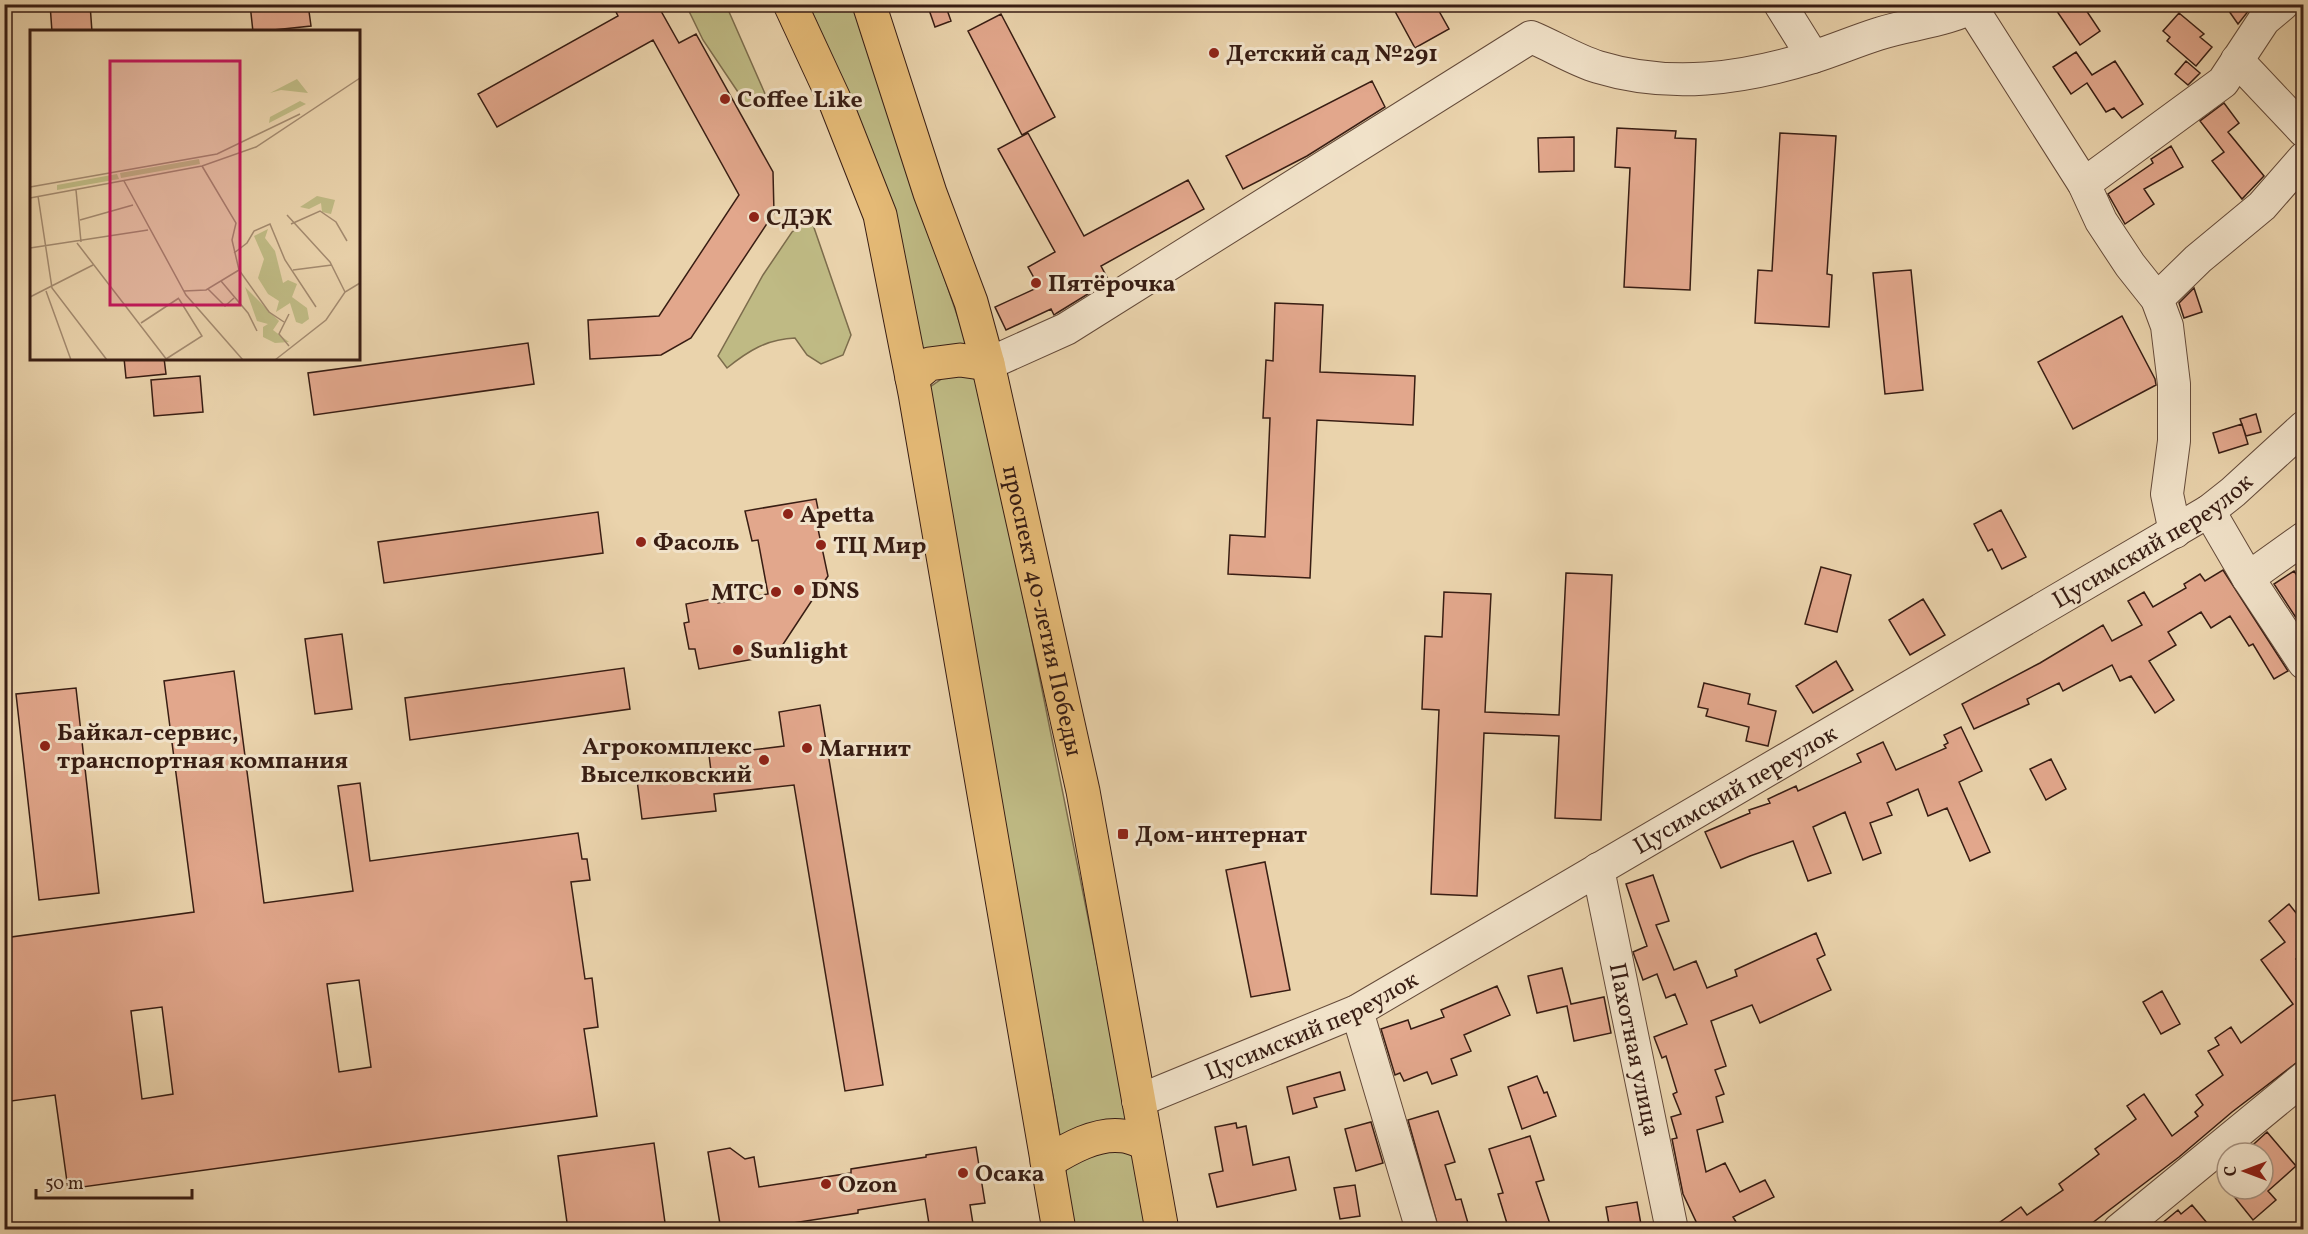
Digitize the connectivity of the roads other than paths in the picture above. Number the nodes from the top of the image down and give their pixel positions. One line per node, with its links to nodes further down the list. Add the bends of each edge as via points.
1 (790, 4): 13 (main road, via 835,101 880,215)
2 (869, 4): 12 (main road, проспект 40-летия Победы, via 930,193 971,302)
3 (1779, 4): 6 (street)
4 (2283, 4): 7 (street, via 2264,20)
5 (1975, 6): 6 (street); 10 (street)
6 (1813, 57): 12 (street, via 1750,74 1690,81 1631,75 1596,66 1531,37 1066,328)
7 (2236, 60): 8 (street); 10 (street, via 2223,82)
8 (2304, 131)
9 (2304, 158): 11 (street, via 2262,206)
10 (2084, 184): 11 (street, via 2101,221)
11 (2157, 299): 16 (street, via 2168,326 2174,384 2174,441 2167,494)
12 (988, 364): 13 (main road, via 960,360 929,364); 23 (main road, проспект 40-летия Победы, via 1083,791)
13 (912, 378): 25 (main road)
14 (2304, 427): 15 (street, Цусимский переулок)
15 (2209, 511): 16 (street, Цусимский переулок); 18 (street)
16 (2175, 532): 20 (street, Цусимский переулок)
17 (2304, 538): 18 (street)
18 (2248, 578): 19 (street)
19 (2304, 663)
20 (1598, 869): 21 (street, Цусимский переулок); 29 (street, Пахотная улица)
21 (1357, 1011): 23 (street, Цусимский переулок); 28 (street)
22 (2304, 1078): 30 (street)
23 (1138, 1101): 24 (main road, проспект 40-летия Победы)
24 (1146, 1143): 25 (main road, via 1122,1136 1097,1139); 27 (main road, проспект 40-летия Победы)
25 (1047, 1162): 26 (main road)
26 (1059, 1230)
27 (1162, 1230)
28 (1422, 1230)
29 (1672, 1230)
30 (2119, 1230)

